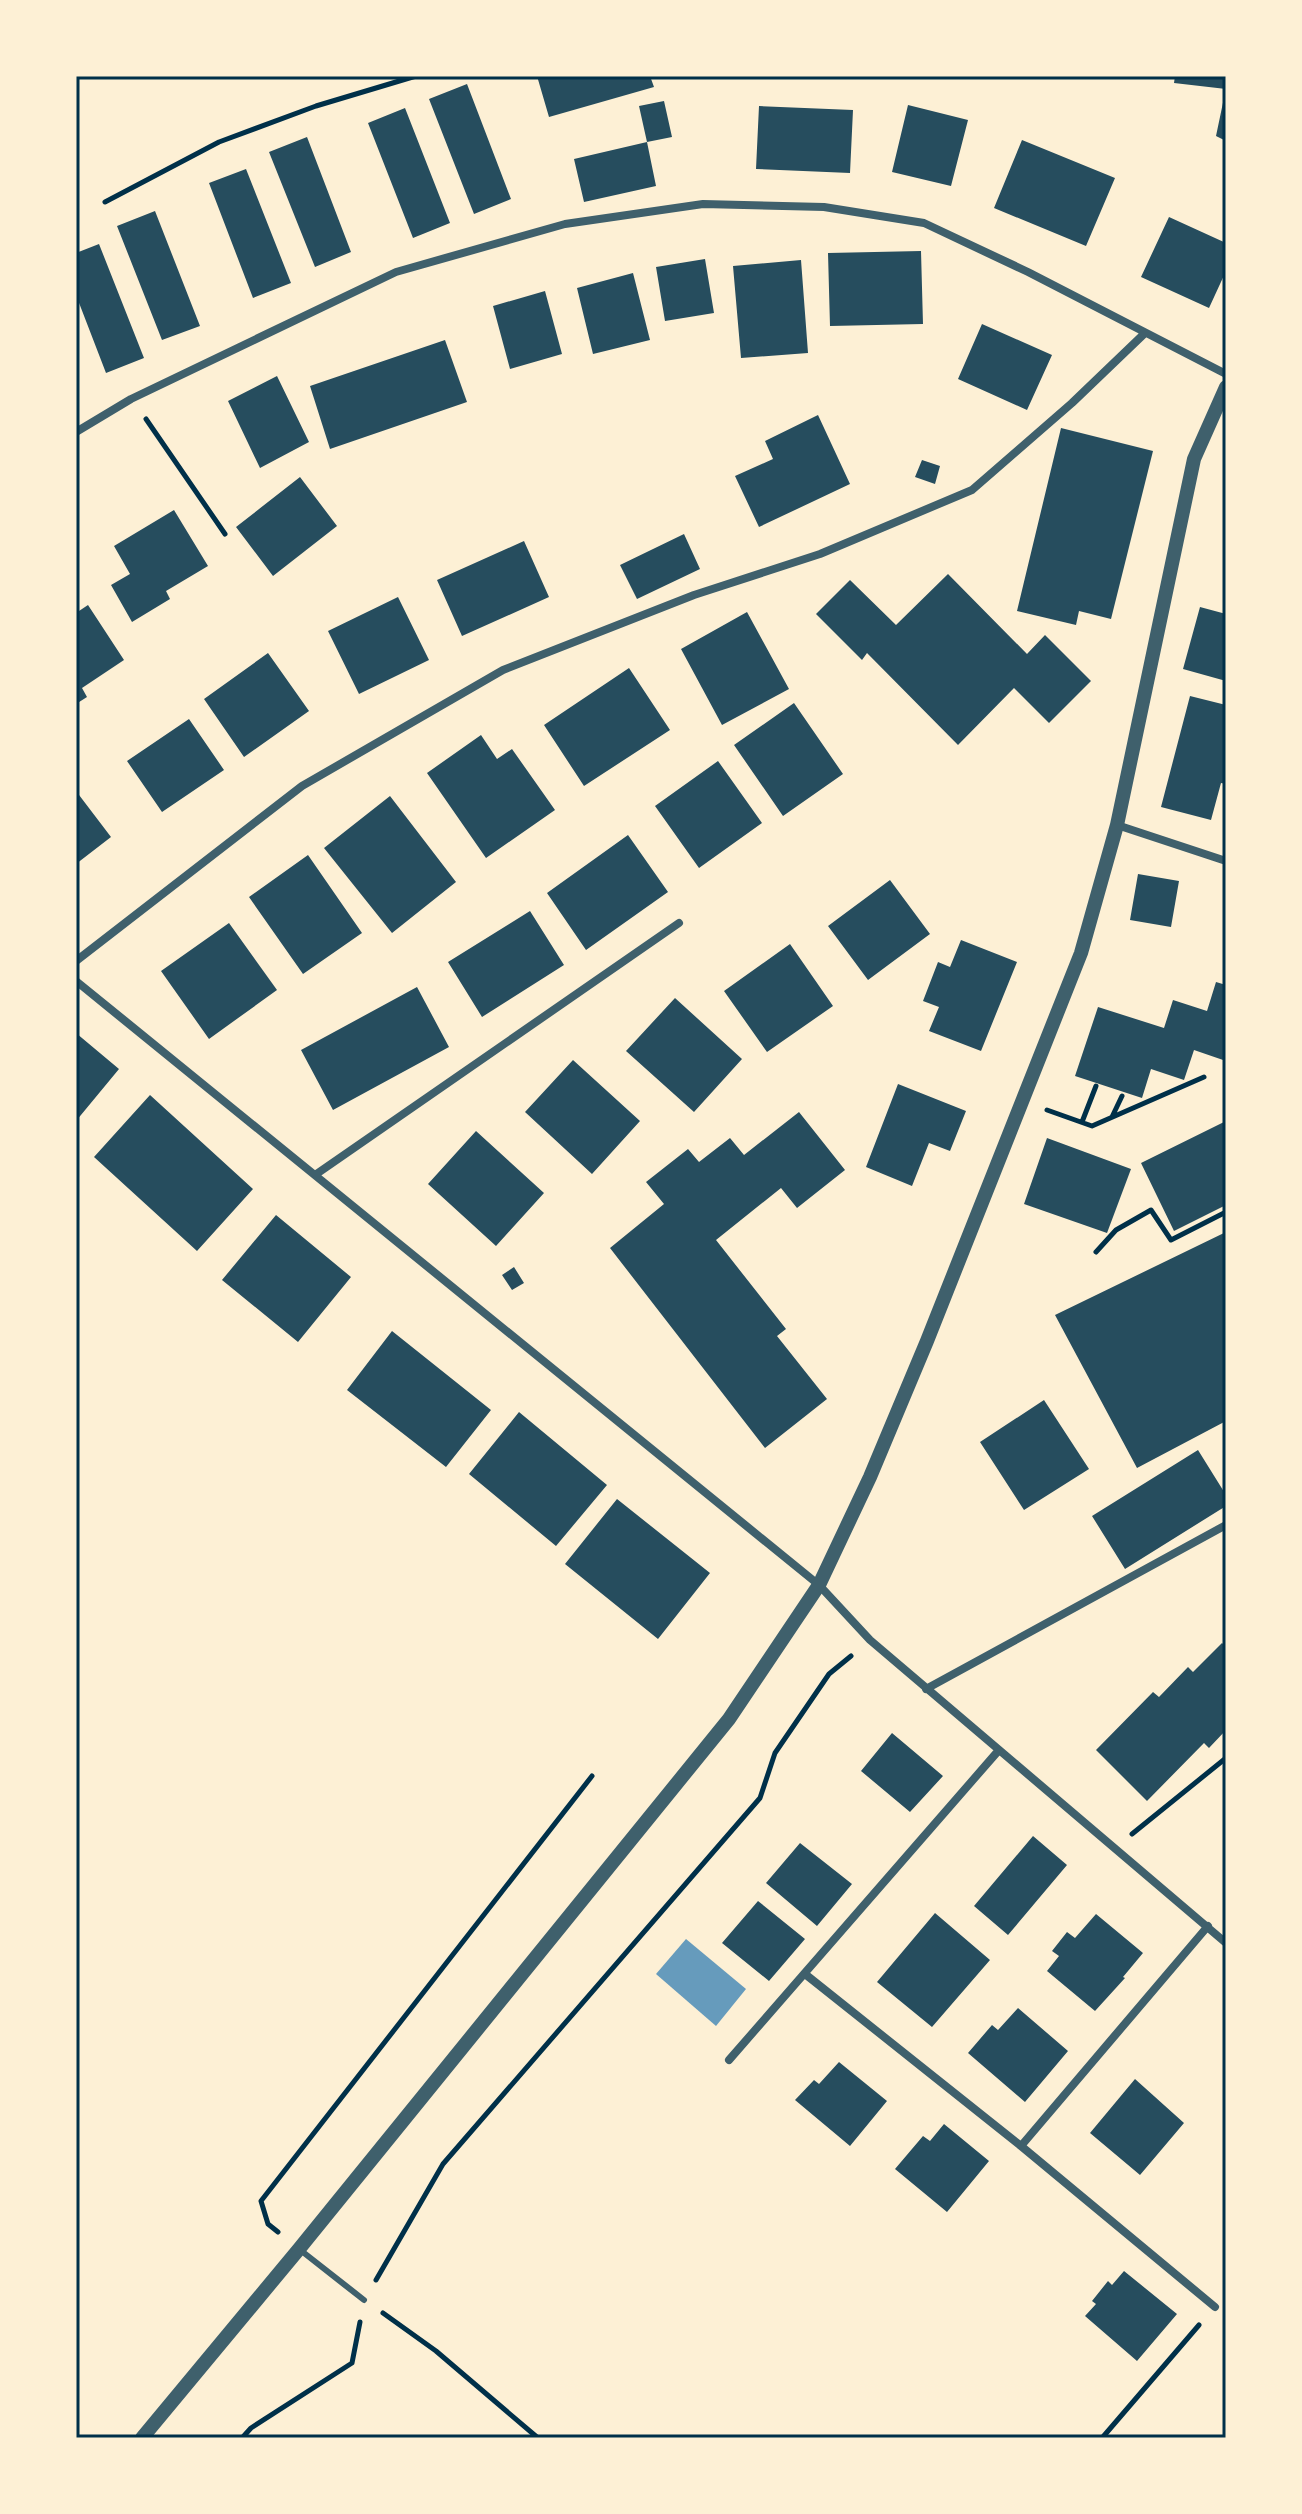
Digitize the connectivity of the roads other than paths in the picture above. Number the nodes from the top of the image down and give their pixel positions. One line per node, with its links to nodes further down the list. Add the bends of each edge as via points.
1 (1145, 333): 2 (street); 4 (street, via 924,223 824,207 703,204 565,224 396,272 131,399); 8 (street, via 972,490 820,554 694,595 503,670 302,786)
2 (1226, 374)
3 (1226, 387): 5 (street, via 1194,459)
4 (76, 432)
5 (1117, 825): 6 (street); 12 (street, via 1081,953 1024,1101 870,1477)
6 (1226, 861)
7 (679, 923): 10 (street)
8 (76, 961)
9 (76, 981): 10 (street)
10 (315, 1175): 12 (street)
11 (1226, 1525): 13 (street)
12 (819, 1585): 13 (street); 20 (street, via 729,1719)
13 (926, 1689): 14 (street)
14 (999, 1750): 15 (street); 17 (street)
15 (1208, 1926): 16 (street); 19 (street)
16 (1226, 1943)
17 (805, 1974): 18 (street); 19 (street)
18 (729, 2060)
19 (1021, 2146): 22 (street)
20 (299, 2249): 21 (lane); 23 (street)
21 (364, 2300)
22 (1215, 2307)
23 (142, 2438)

